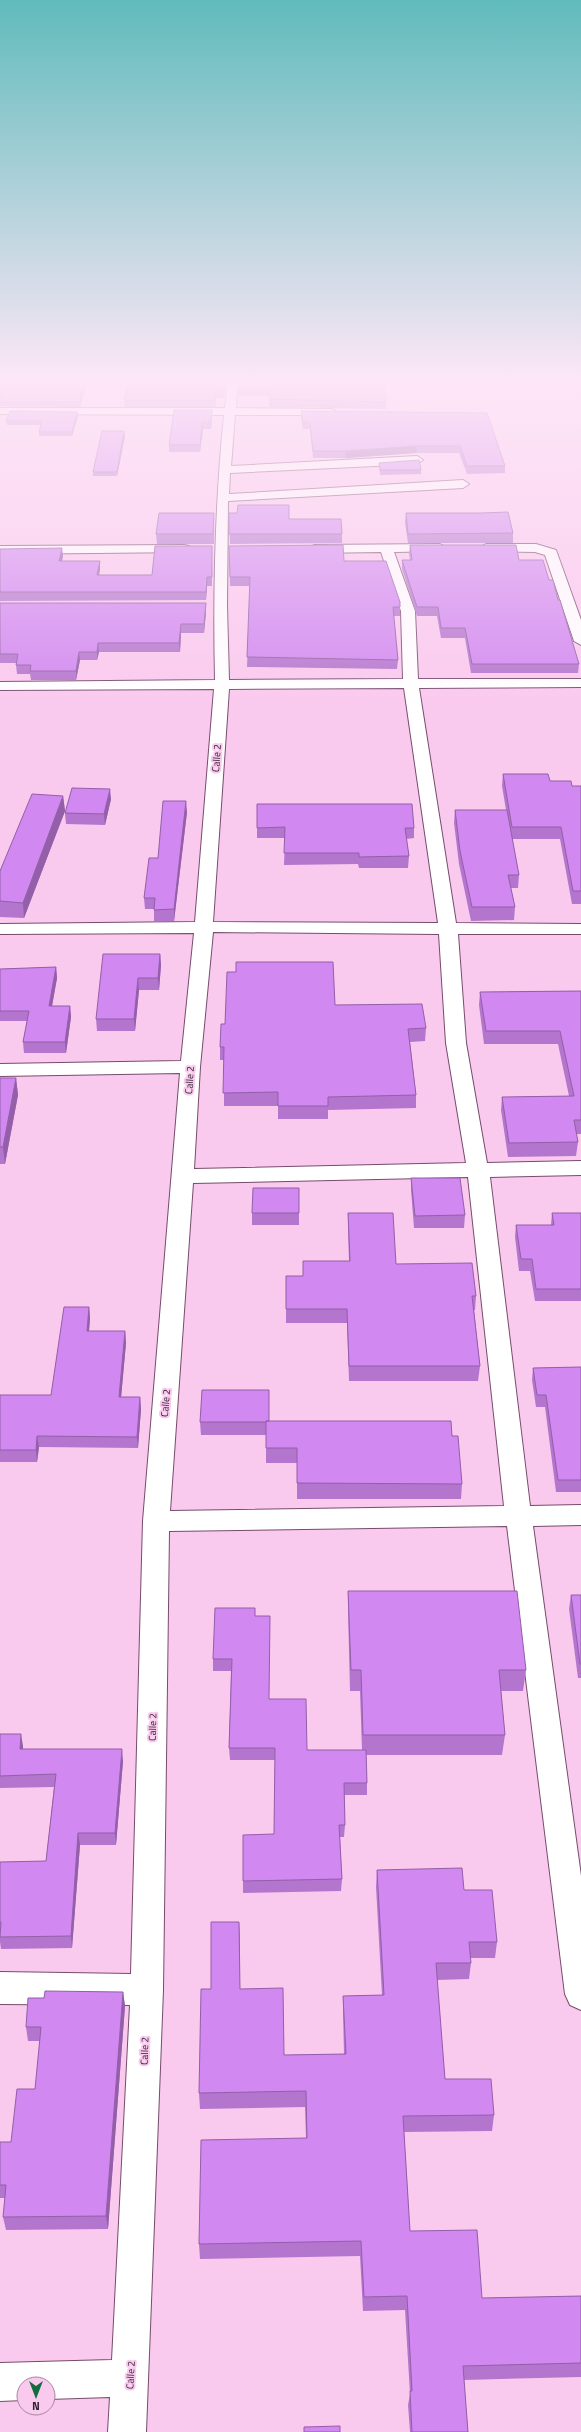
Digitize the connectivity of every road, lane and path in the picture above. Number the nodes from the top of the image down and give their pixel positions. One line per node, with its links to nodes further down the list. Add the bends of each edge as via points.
1 (223, 490): 3 (street, Calle 2)
2 (351, 490): 3 (street)
3 (222, 498): 6 (street, Calle 2)
4 (449, 548): 8 (street)
5 (473, 548): 10 (street, via 536,548 551,553)
6 (216, 549): 9 (street); 12 (street, Calle 2, via 212,606)
7 (300, 549): 8 (street)
8 (386, 549): 11 (street, via 408,611)
9 (0, 550)
10 (581, 641)
11 (411, 682): 12 (street); 13 (street); 16 (street)
12 (222, 683): 14 (street); 15 (street, Calle 2)
13 (581, 683)
14 (0, 686)
15 (204, 927): 16 (street); 18 (street); 19 (street, Calle 2)
16 (448, 928): 17 (street); 22 (street, via 456,1043)
17 (581, 928)
18 (0, 929)
19 (190, 1067): 20 (street); 23 (street, Calle 2)
20 (0, 1070)
21 (581, 1168): 22 (street)
22 (478, 1170): 23 (street); 24 (street)
23 (183, 1176): 26 (street, Calle 2)
24 (518, 1514): 25 (street); 26 (street); 29 (street)
25 (581, 1515)
26 (156, 1521): 28 (street, Calle 2)
27 (0, 1988): 28 (street)
28 (147, 1990): 30 (street, Calle 2)
29 (581, 1994)
30 (130, 2378): 31 (street); 32 (street, Calle 2)
31 (0, 2382)
32 (127, 2432)

